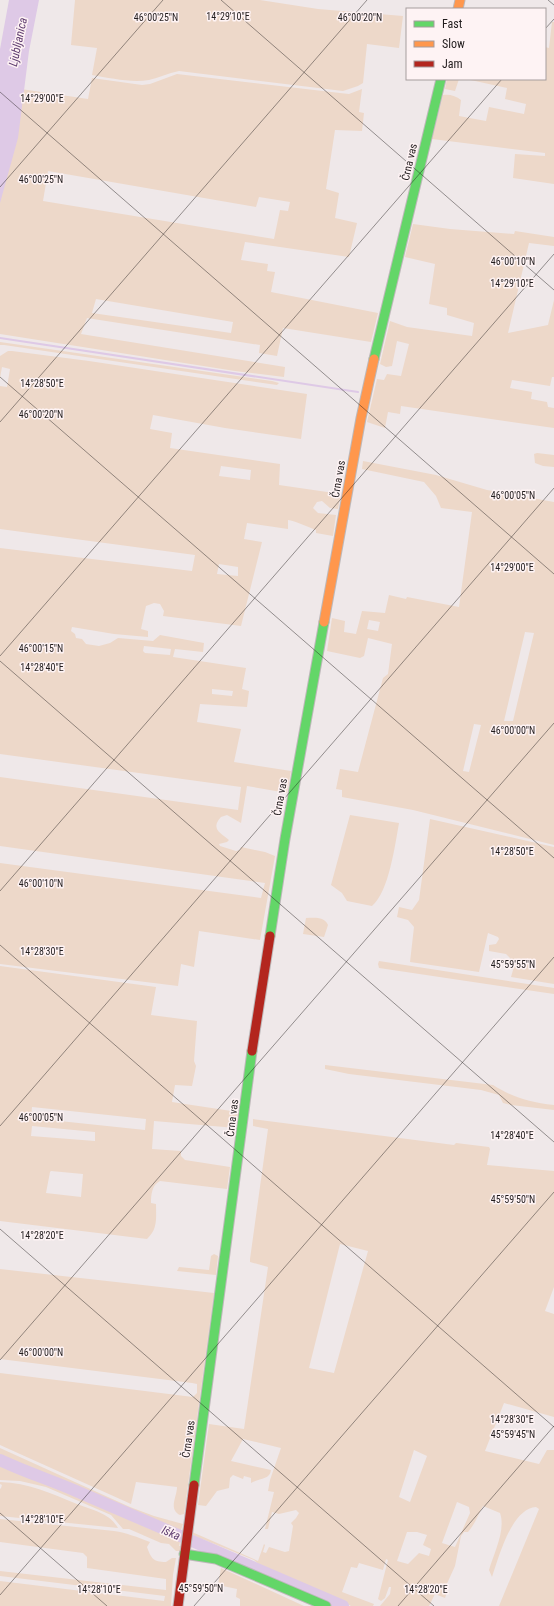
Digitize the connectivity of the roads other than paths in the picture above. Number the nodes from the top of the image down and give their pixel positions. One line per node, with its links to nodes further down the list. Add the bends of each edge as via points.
1 (441, 80): 2 (street, Črna vas, via 362,418 286,832 258,1010)
2 (185, 1550): 3 (street, Črna vas); 4 (street, via 223,1562)
3 (178, 1606)
4 (326, 1606)

